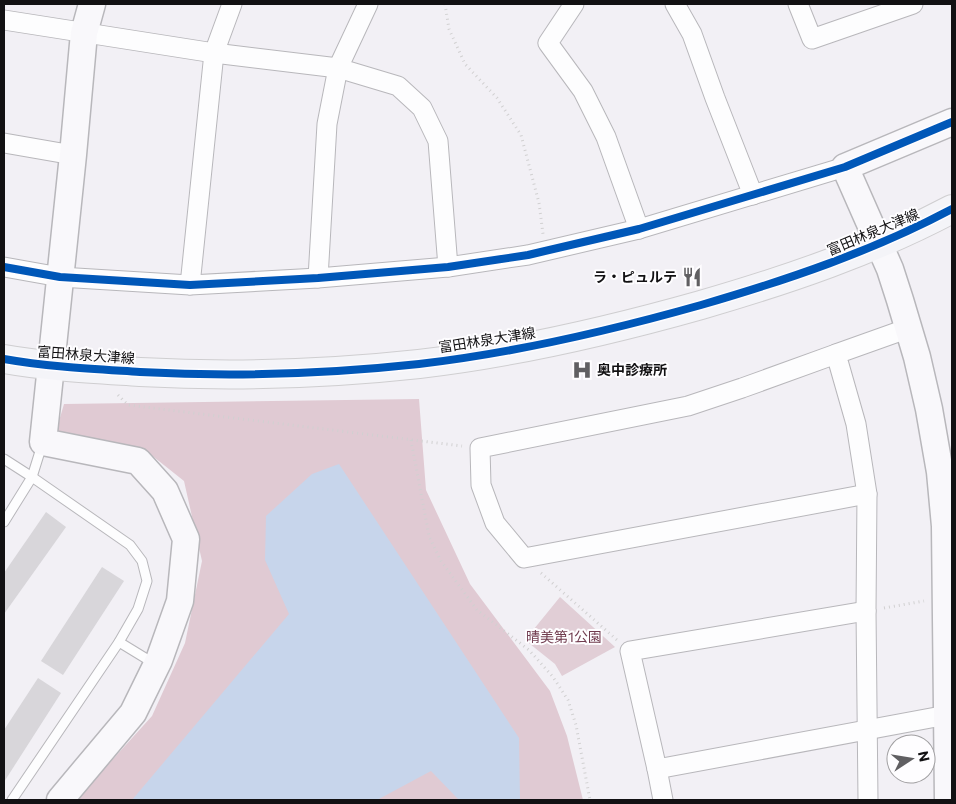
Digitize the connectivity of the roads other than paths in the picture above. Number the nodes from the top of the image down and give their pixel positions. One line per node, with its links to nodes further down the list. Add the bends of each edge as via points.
1 (92, 4): 9 (street)
2 (232, 4): 10 (street)
3 (368, 4): 11 (street)
4 (574, 4): 18 (street, via 548,43 584,90 606,137)
5 (675, 4): 16 (street, via 692,34)
6 (798, 4): 7 (street, via 812,39)
7 (908, 5)
8 (4, 20): 9 (street)
9 (84, 33): 10 (street); 14 (street)
10 (214, 53): 11 (street); 24 (street)
11 (338, 68): 21 (street, via 398,86 422,108 438,141); 23 (street, via 327,124)
12 (952, 122): 15 (street)
13 (4, 143): 14 (street)
14 (73, 155): 22 (street)
15 (845, 167): 16 (street); 19 (street)
16 (753, 195): 18 (street)
17 (952, 209): 19 (main road, 富田林泉大津線)
18 (639, 230): 21 (street, via 528,255)
19 (879, 244): 25 (street); 28 (main road, 富田林泉大津線, via 744,293 656,318 474,356 409,365 272,374 187,374)
20 (4, 267): 22 (street)
21 (448, 267): 23 (street)
22 (60, 277): 24 (street); 28 (street)
23 (318, 278): 24 (street)
24 (190, 285)
25 (909, 328): 26 (street); 37 (street, via 930,409 940,472 945,526)
26 (836, 354): 32 (street, via 856,424); 32 (street, via 688,406 480,448 480,485 495,523 524,558)
27 (4, 359): 28 (main road, 富田林泉大津線)
28 (52, 366): 29 (street)
29 (43, 442): 31 (lane); 36 (street, via 138,461 165,491 186,539 180,601)
30 (4, 459): 31 (lane)
31 (32, 477): 33 (lane); 35 (lane, via 130,545 142,561 147,581 138,609)
32 (867, 494): 34 (street)
33 (4, 522)
34 (866, 612): 38 (street); 39 (street, via 630,652)
35 (119, 642): 36 (lane); 40 (lane)
36 (157, 665): 41 (street, via 133,713)
37 (947, 715): 38 (street); 44 (street)
38 (867, 729): 39 (street); 43 (street)
39 (658, 769): 42 (street)
40 (12, 800)
41 (60, 800)
42 (663, 800)
43 (868, 800)
44 (948, 800)

